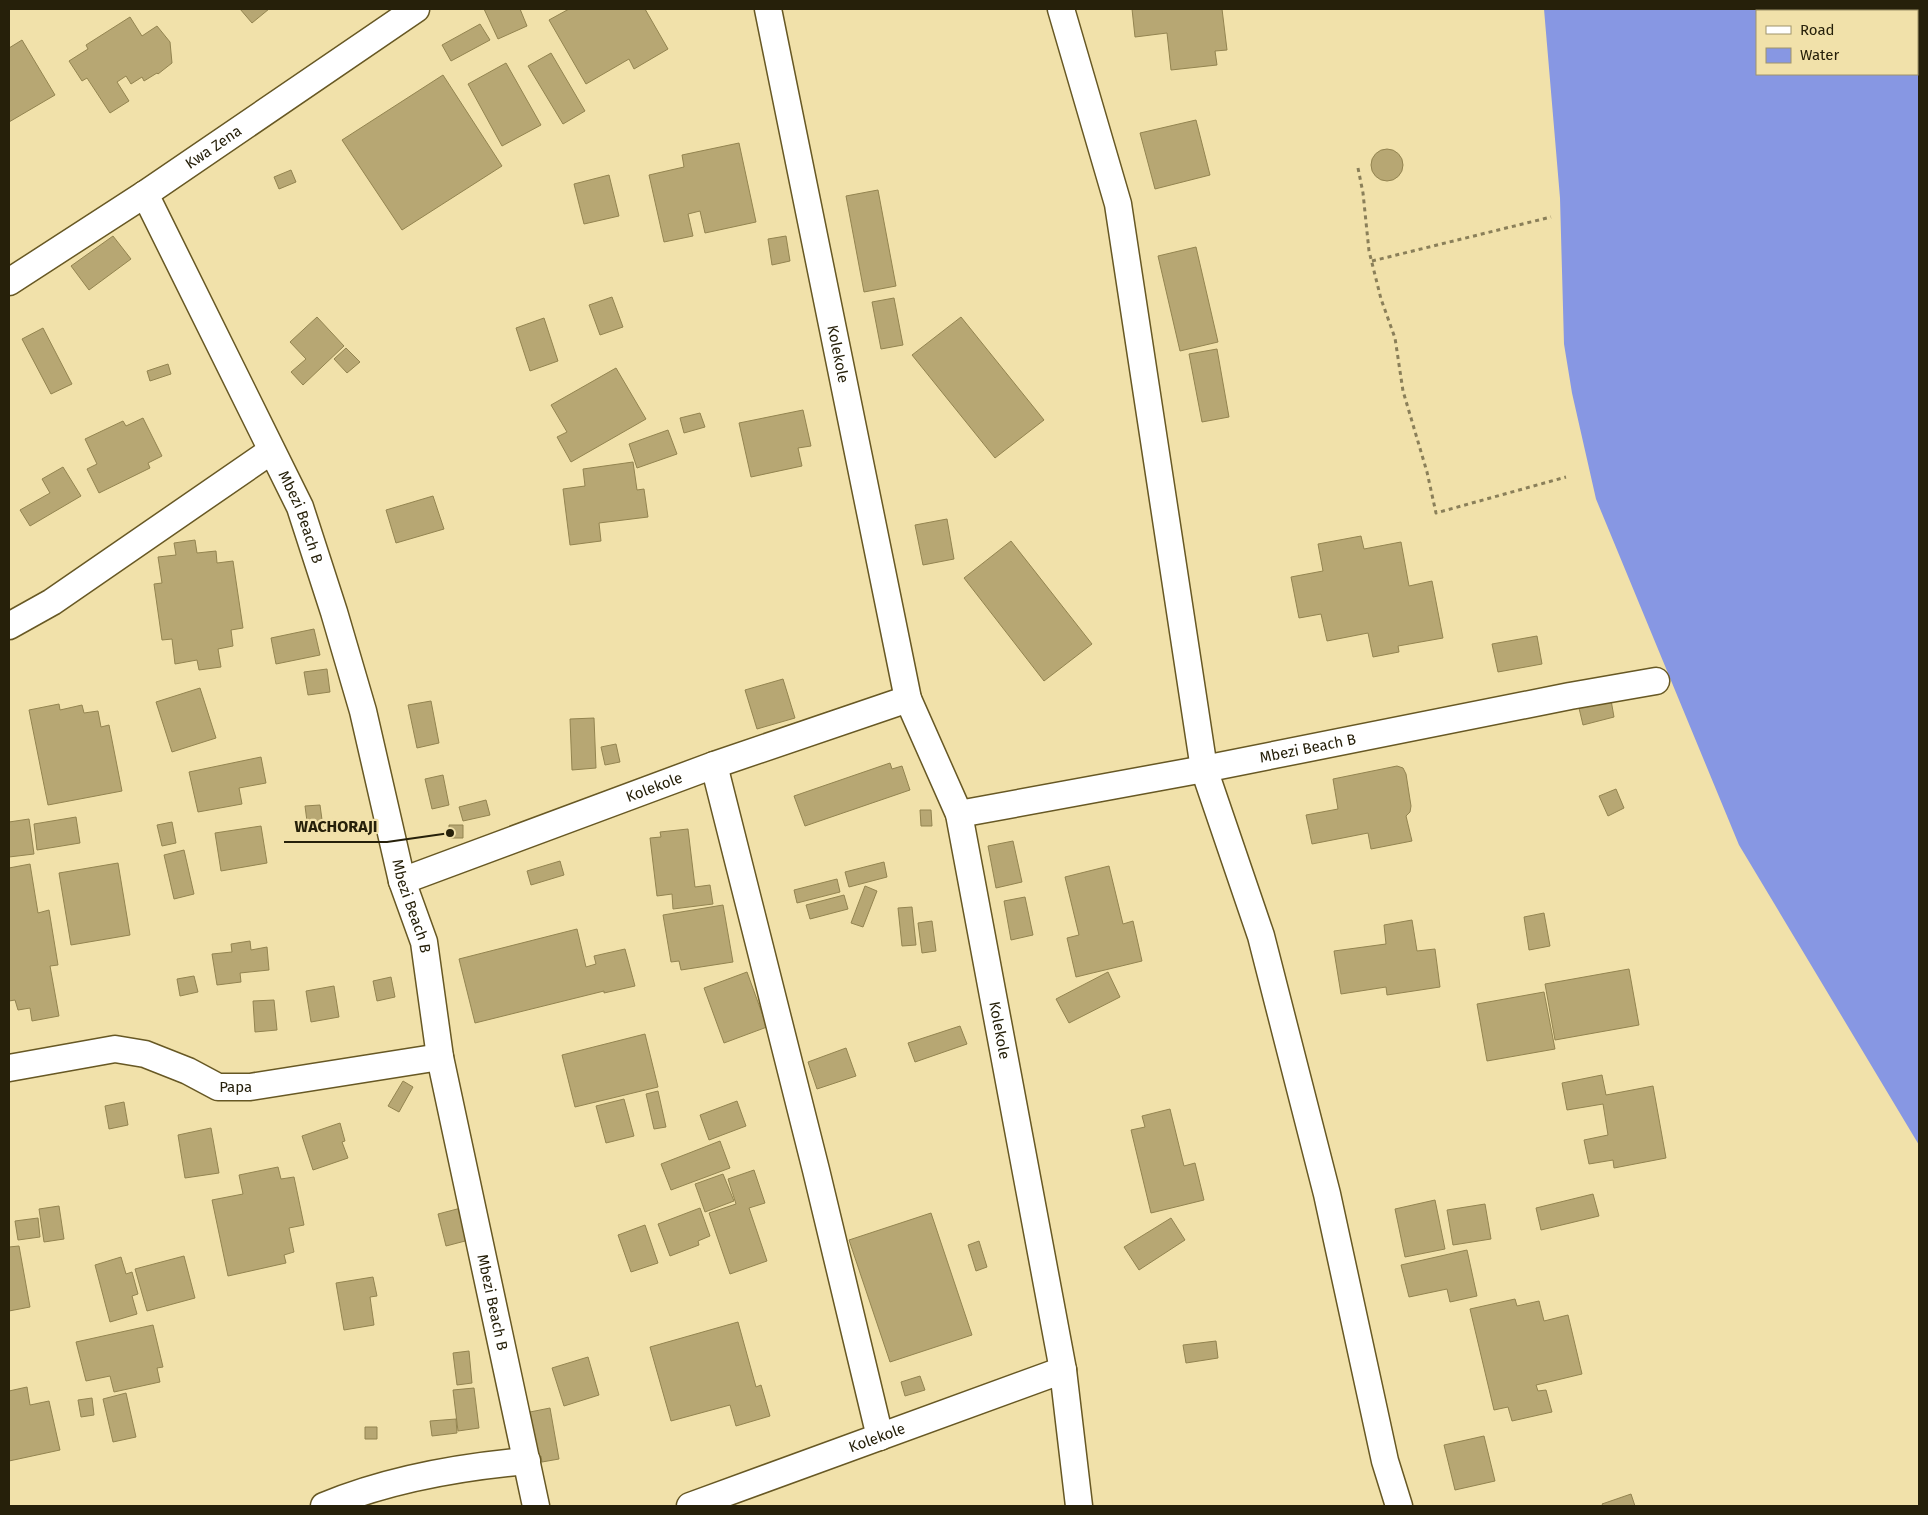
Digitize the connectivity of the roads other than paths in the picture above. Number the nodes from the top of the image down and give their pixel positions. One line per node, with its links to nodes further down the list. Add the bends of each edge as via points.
1 (416, 9): 4 (street, Kwa Zena)
2 (768, 9): 9 (street, Kolekole)
3 (1061, 9): 11 (street, via 1118,204)
4 (145, 194): 5 (street, Kwa Zena); 6 (street, Mbezi Beach B)
5 (9, 282)
6 (271, 450): 7 (street, via 52,602); 13 (street, Mbezi Beach B, via 300,507 337,621 364,711)
7 (9, 626)
8 (1656, 681): 11 (street, Mbezi Beach B)
9 (908, 699): 10 (street, Kolekole); 12 (street, Kolekole)
10 (714, 765): 13 (street, Kolekole); 17 (street)
11 (1204, 769): 12 (street, Mbezi Beach B); 23 (street, via 1262,936 1327,1194 1385,1461)
12 (959, 814): 16 (street, Kolekole)
13 (402, 881): 14 (street, Mbezi Beach B, via 424,942)
14 (440, 1056): 15 (street, Papa, via 250,1088 218,1088 145,1054 115,1049); 18 (street, Mbezi Beach B)
15 (9, 1068)
16 (1063, 1370): 17 (street, Kolekole); 22 (street, Kolekole)
17 (880, 1437): 21 (street, Kolekole)
18 (527, 1461): 19 (street, via 452,1469 408,1479); 20 (street, Mbezi Beach B)
19 (324, 1506)
20 (536, 1506)
21 (690, 1506)
22 (1079, 1506)
23 (1399, 1506)

